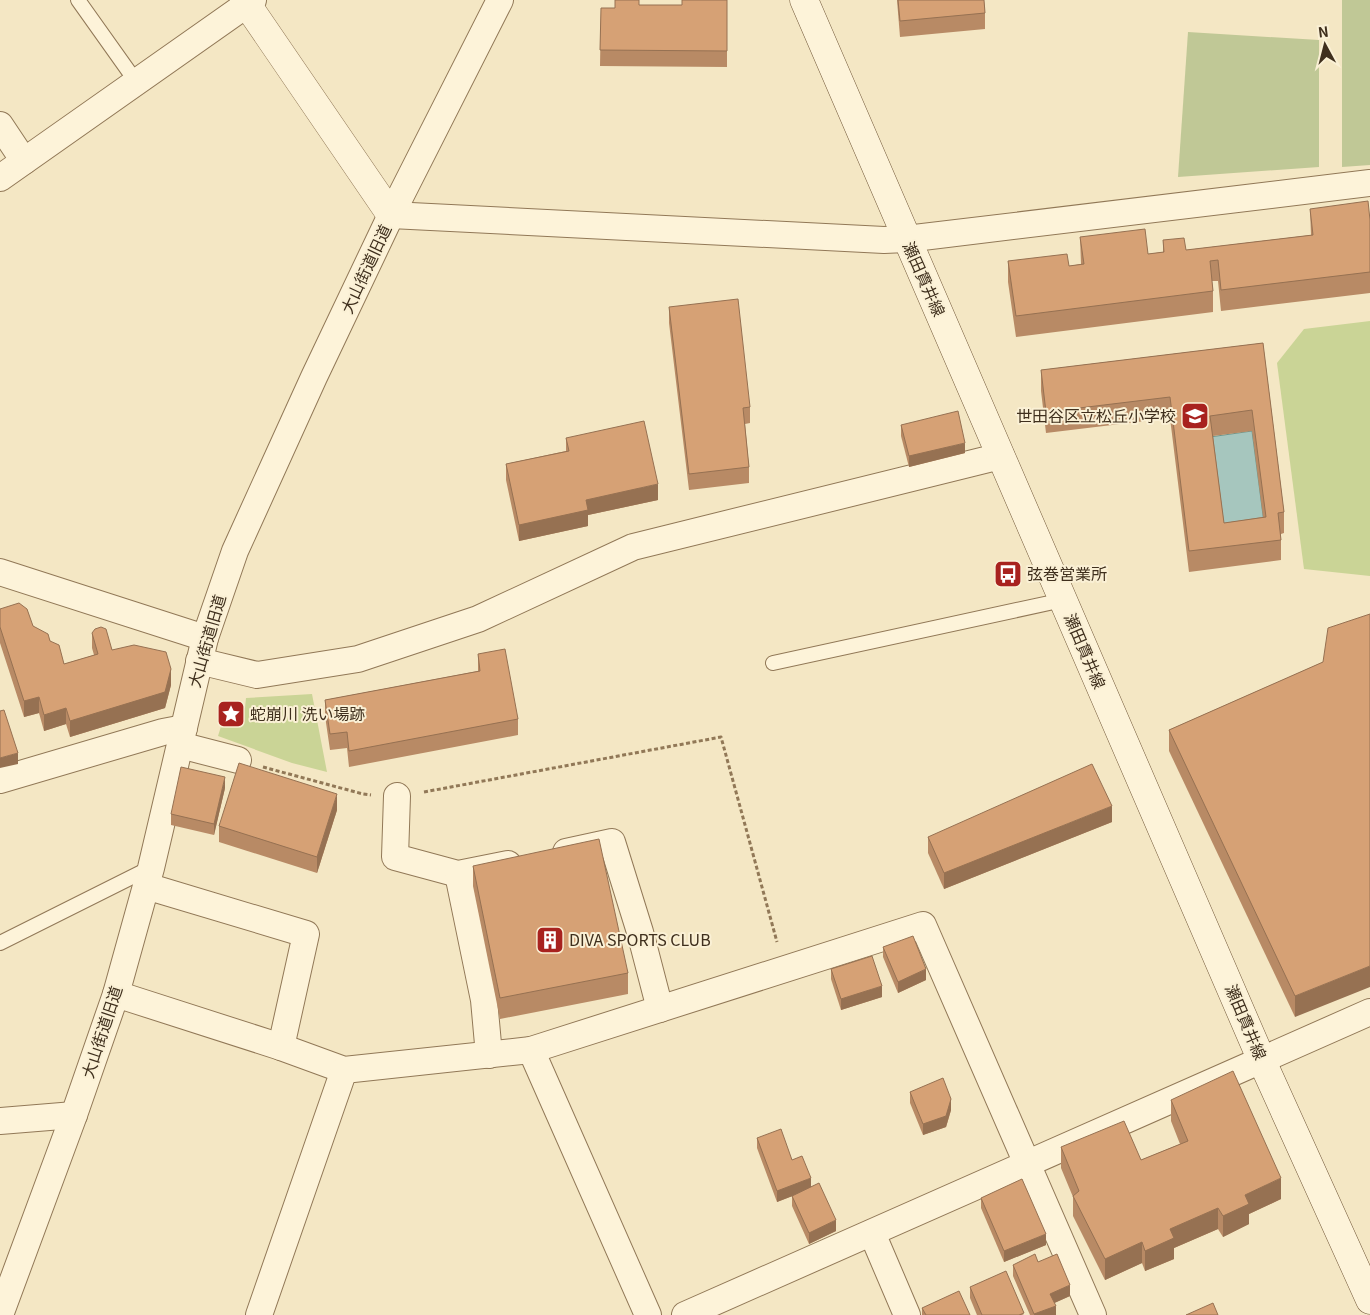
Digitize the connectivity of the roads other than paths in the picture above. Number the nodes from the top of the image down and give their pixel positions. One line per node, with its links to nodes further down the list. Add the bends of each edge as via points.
1 (78, 0): 5 (lane)
2 (500, 0): 10 (street, 大山街道旧道)
3 (804, 0): 11 (main road, 瀬田貫井線)
4 (248, 2): 5 (street); 10 (main road)
5 (137, 83): 7 (street)
6 (0, 125): 7 (street)
7 (24, 161): 8 (street)
8 (0, 178)
9 (1370, 183): 11 (street)
10 (391, 215): 11 (street); 15 (street, 大山街道旧道, via 235,551)
11 (906, 239): 12 (main road, 瀬田貫井線)
12 (1001, 456): 14 (main road, 瀬田貫井線); 15 (street, via 633,547 478,619 358,659 257,675)
13 (0, 572): 15 (street)
14 (1063, 600): 16 (lane); 30 (main road, 瀬田貫井線)
15 (202, 650): 17 (street, 大山街道旧道)
16 (773, 663)
17 (182, 736): 18 (street); 19 (street, via 163,732); 22 (street, 大山街道旧道)
18 (238, 760)
19 (0, 780)
20 (397, 796): 21 (street, via 395,857)
21 (458, 874): 25 (street, via 612,842); 29 (street, via 484,1000)
22 (149, 877): 23 (lane); 24 (street, 大山街道旧道); 27 (street, via 306,934)
23 (0, 943)
24 (116, 994): 27 (street); 32 (street, 大山街道旧道)
25 (660, 1010): 28 (street); 34 (street, via 923,925)
26 (1370, 1012): 30 (street)
27 (281, 1047): 31 (street)
28 (531, 1050): 29 (street); 39 (street)
29 (489, 1055): 31 (street)
30 (1262, 1061): 34 (street); 36 (main road, 瀬田貫井線)
31 (344, 1070): 38 (street)
32 (74, 1115): 33 (street); 37 (street, 大山街道旧道)
33 (0, 1121)
34 (1029, 1164): 35 (street); 42 (street)
35 (872, 1233): 40 (street); 41 (street)
36 (1370, 1300)
37 (0, 1315)
38 (259, 1315)
39 (648, 1315)
40 (685, 1315)
41 (907, 1315)
42 (1093, 1315)

